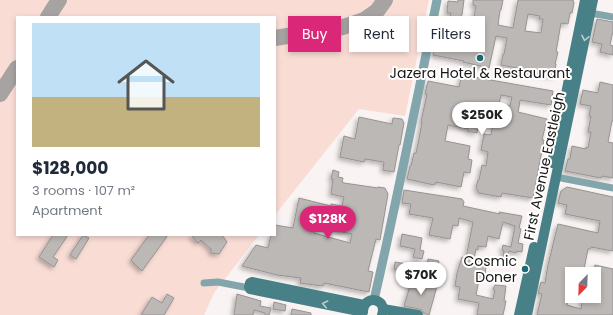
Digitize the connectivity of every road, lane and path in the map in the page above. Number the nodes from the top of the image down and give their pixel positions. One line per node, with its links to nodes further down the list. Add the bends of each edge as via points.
1 (437, 0): 10 (street)
2 (585, 0): 14 (main road, First Avenue Eastleigh)
3 (593, 0): 4 (main road, First Avenue Eastleigh)
4 (590, 13): 5 (street); 6 (main road, First Avenue Eastleigh, one-way to 6)
5 (613, 18)
6 (556, 177): 7 (street); 15 (main road, First Avenue Eastleigh)
7 (613, 188)
8 (204, 283): 9 (street, via 218,282)
9 (249, 288): 11 (main road, via 252,282)
10 (374, 300): 11 (main road, via 368,301); 12 (main road, via 380,303)
11 (364, 311)
12 (383, 312): 13 (main road)
13 (418, 315)
14 (519, 315)
15 (527, 315)

